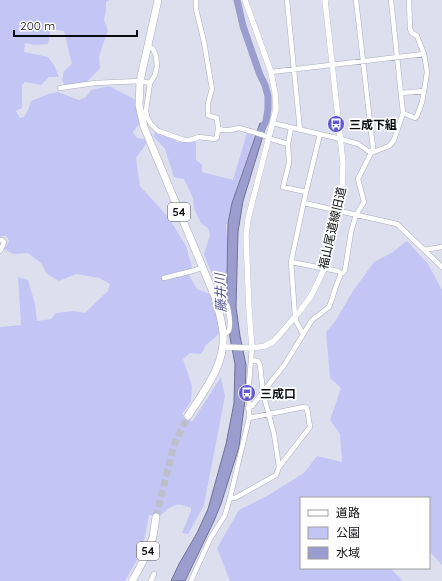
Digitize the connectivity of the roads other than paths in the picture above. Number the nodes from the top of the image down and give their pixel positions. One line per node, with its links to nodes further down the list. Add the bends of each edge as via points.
1 (158, 0): 9 (main road, 54)
2 (196, 0): 23 (street, via 212,89 208,115 217,118)
3 (245, 0): 15 (street)
4 (287, 0): 14 (street)
5 (325, 0): 13 (street, 福山尾道線旧道)
6 (356, 0): 12 (street)
7 (391, 0): 11 (street)
8 (409, 0): 10 (street, via 410,30 417,36)
9 (148, 46): 16 (main road, 54); 17 (street, via 153,49 157,66)
10 (424, 54): 11 (street); 19 (street, via 427,72)
11 (397, 58): 12 (street); 20 (street)
12 (362, 61): 13 (street); 30 (street, via 373,148)
13 (332, 65): 14 (street); 28 (street, 福山尾道線旧道)
14 (294, 69): 15 (street); 25 (street)
15 (271, 72): 22 (street, via 276,109)
16 (140, 81): 17 (street); 18 (street); 41 (main road, 54, via 139,105 144,127)
17 (150, 83): 23 (street, via 147,117 158,131 184,140 199,137 215,139)
18 (60, 88)
19 (424, 91): 20 (street); 21 (street, via 417,116 415,118)
20 (401, 93): 21 (street)
21 (403, 113): 30 (street, via 394,140 389,146)
22 (272, 123): 24 (street); 27 (street)
23 (218, 128): 27 (street, via 238,128)
24 (291, 128): 25 (street); 29 (street)
25 (300, 130): 26 (street)
26 (320, 134): 28 (street); 31 (street)
27 (267, 137): 29 (street); 50 (street, via 246,236)
28 (341, 139): 30 (street, via 358,144); 33 (street, 福山尾道線旧道, via 343,163)
29 (288, 144): 31 (street, via 289,163 283,187)
30 (371, 153): 34 (street, via 358,179 364,202)
31 (306, 192): 32 (street)
32 (304, 203): 33 (street); 39 (street)
33 (338, 211): 34 (street); 42 (street, 福山尾道線旧道)
34 (356, 215): 37 (street, via 397,224); 43 (street, via 345,270)
35 (0, 240): 38 (street, via 4,242)
36 (442, 247): 37 (street)
37 (424, 250): 40 (street)
38 (0, 251)
39 (291, 262): 42 (street); 46 (street)
40 (442, 267)
41 (202, 268): 44 (street); 47 (main road, 54, via 215,297)
42 (324, 269): 43 (street); 46 (street, 福山尾道線旧道, via 311,296)
43 (341, 273): 48 (street, via 329,307 312,320)
44 (164, 278)
45 (228, 305): 47 (street, via 229,330)
46 (295, 316): 48 (street); 50 (street, 福山尾道線旧道, via 274,341 265,346)
47 (223, 334): 49 (main road, 54)
48 (303, 334): 52 (street)
49 (226, 347): 50 (street, 福山尾道線旧道); 55 (main road, 54, via 212,377)
50 (249, 348): 51 (street)
51 (251, 360): 52 (street, via 258,361 260,365); 53 (street)
52 (263, 393): 53 (street); 54 (street)
53 (248, 408): 56 (street)
54 (268, 414): 56 (street); 57 (street); 57 (street, via 307,408 310,427)
55 (188, 416)
56 (248, 418): 58 (street)
57 (279, 468): 58 (street, via 276,475 235,498)
58 (230, 498): 63 (street, via 225,515 210,539)
59 (156, 517): 61 (main road, 54, via 148,550)
60 (154, 574): 62 (street)
61 (132, 581)
62 (151, 581)
63 (191, 581)

